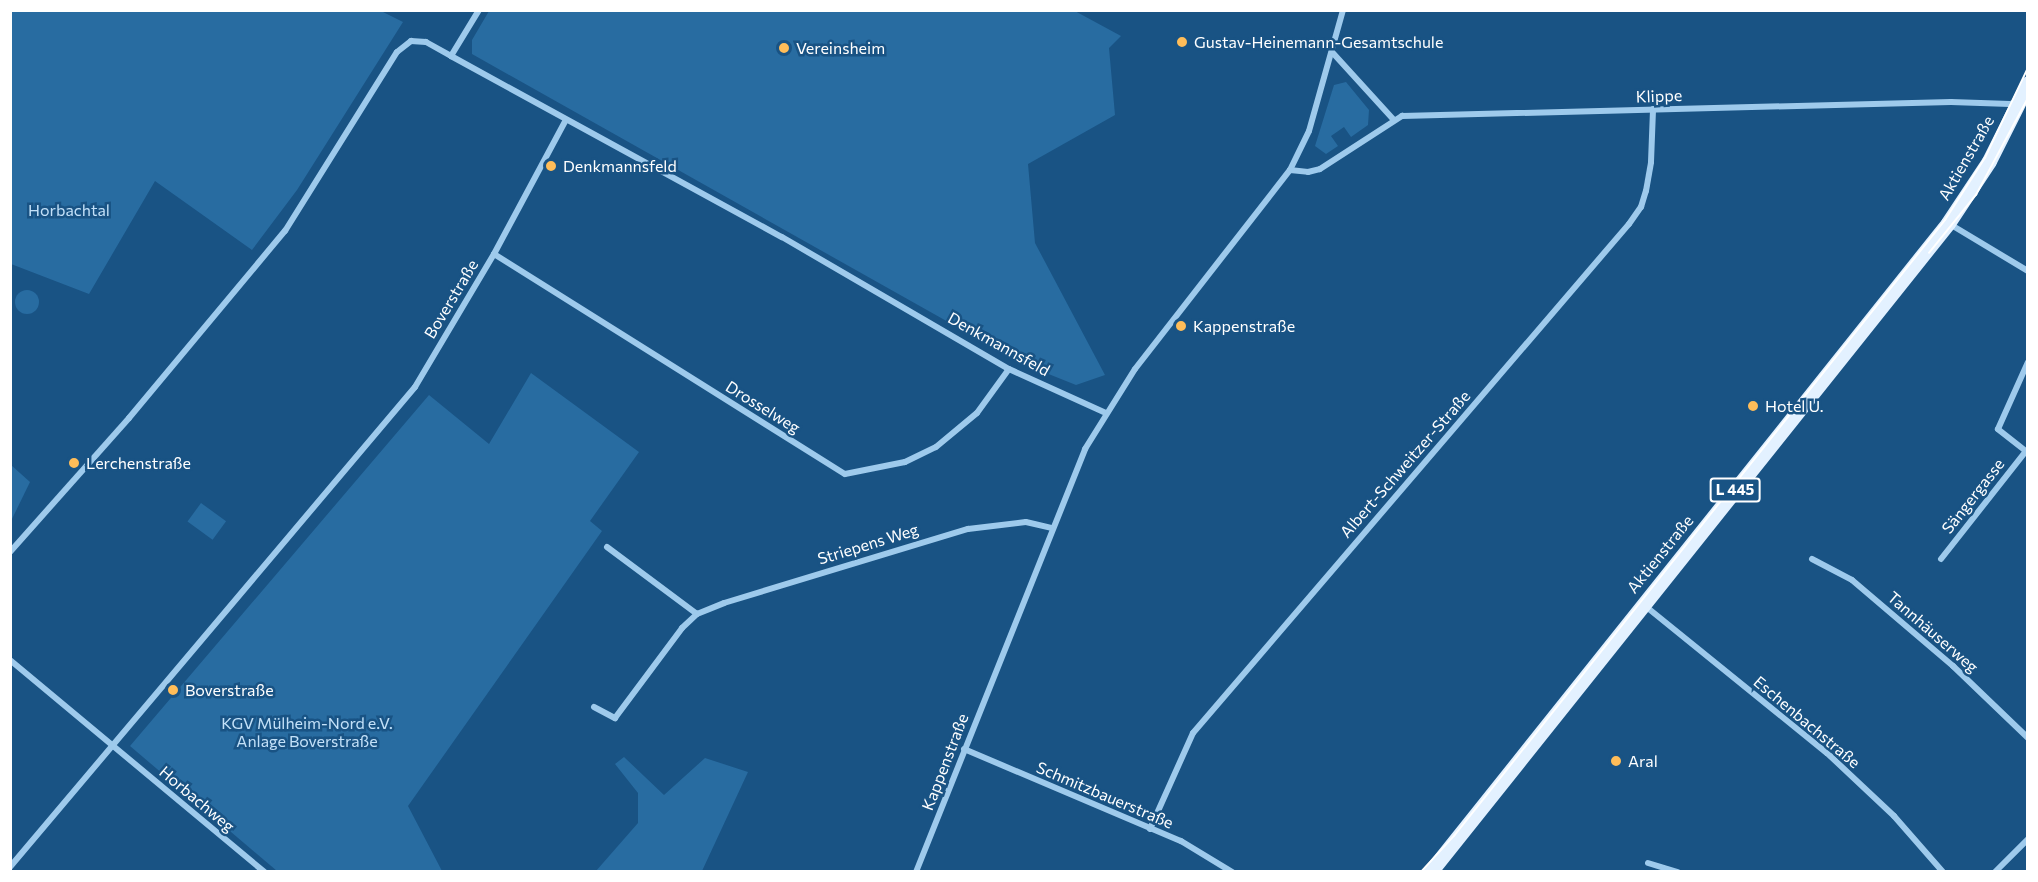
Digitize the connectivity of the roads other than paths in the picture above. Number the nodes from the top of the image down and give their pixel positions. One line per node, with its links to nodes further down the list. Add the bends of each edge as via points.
1 (479, 10): 4 (street)
2 (1343, 10): 3 (street, Kappenstraße)
3 (1332, 52): 8 (street); 10 (street, Kappenstraße, via 1309,131)
4 (451, 56): 9 (street); 20 (street, via 426,42 411,41 397,52 285,231 129,418)
5 (2028, 83): 6 (main road, Aktienstraße / L 445)
6 (2023, 102): 7 (street, Klippe); 11 (main road, Aktienstraße / L 445)
7 (1653, 109): 8 (street, Klippe); 30 (street, Albert-Schweitzer-Straße, via 1649,177 1641,207 1193,733)
8 (1393, 119): 10 (street, via 1320,169)
9 (566, 120): 12 (street, Boverstraße); 15 (street, Denkmannsfeld, via 782,237)
10 (1290, 170): 16 (street, Kappenstraße, via 1135,369)
11 (1948, 223): 13 (street); 23 (main road, Aktienstraße / L 445)
12 (494, 254): 15 (street, Drosselweg, via 845,474 905,462 936,447 977,413); 28 (street, Boverstraße, via 415,387)
13 (2028, 271)
14 (2028, 362): 17 (street, Sängergasse, via 1998,429)
15 (1009, 369): 16 (street, Denkmannsfeld)
16 (1106, 413): 18 (street, Kappenstraße, via 1077,464)
17 (2027, 451): 22 (street, Sängergasse)
18 (1052, 528): 24 (street, Striepens Weg, via 1026,522 968,529 759,591); 29 (street, Kappenstraße)
19 (608, 547): 24 (street)
20 (10, 552)
21 (1812, 559): 27 (street, Tannhäuserweg, via 1852,580 1953,666)
22 (1941, 559)
23 (1643, 604): 34 (main road, Aktienstraße / L 445); 39 (street, Eschenbachstraße, via 1827,753 1894,816)
24 (697, 614): 26 (street, Striepens Weg, via 681,628 615,718)
25 (10, 660): 28 (street)
26 (594, 707)
27 (2028, 738)
28 (114, 747): 33 (street, Boverstraße); 35 (street, Horbachweg)
29 (964, 749): 30 (street, Schmitzbauerstraße); 36 (street, Kappenstraße)
30 (1150, 829): 37 (street, Schmitzbauerstraße, via 1204,853)
31 (2028, 839): 40 (street)
32 (1648, 864): 38 (street)
33 (10, 867)
34 (1430, 869)
35 (264, 872)
36 (916, 872)
37 (1232, 872)
38 (1678, 872)
39 (1943, 872)
40 (1995, 872)

